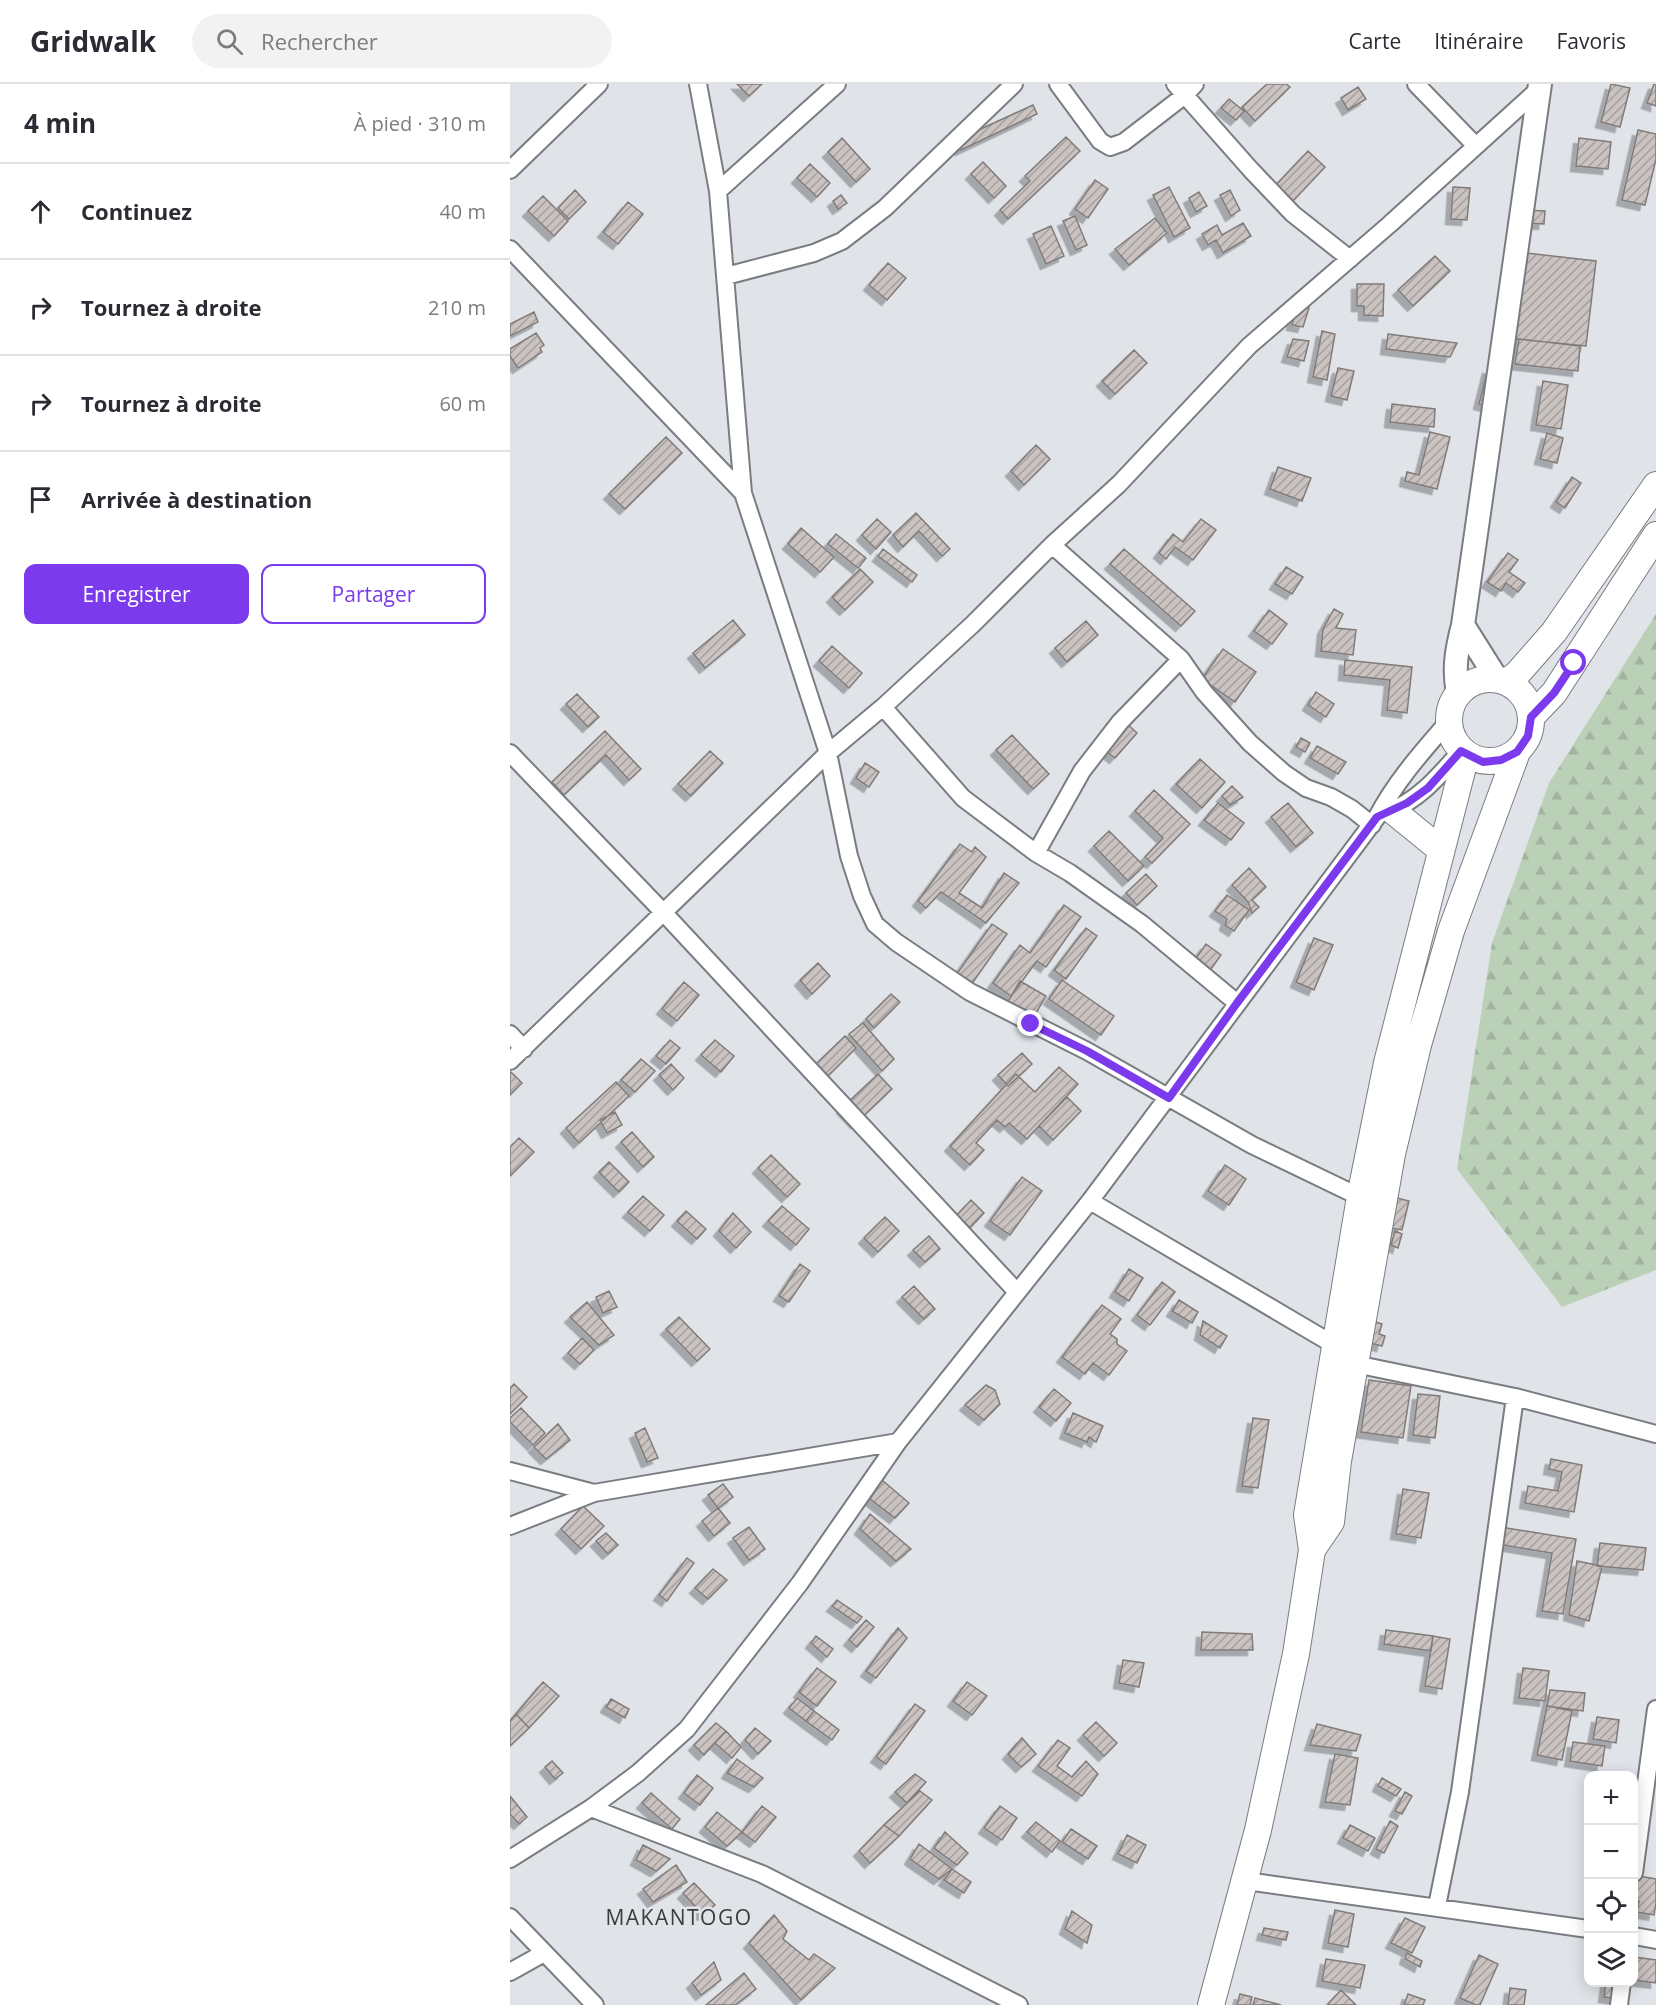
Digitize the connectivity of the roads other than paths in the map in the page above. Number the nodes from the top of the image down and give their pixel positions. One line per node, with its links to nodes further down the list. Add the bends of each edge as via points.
1 (599, 84): 10 (street)
2 (698, 84): 11 (street)
3 (837, 84): 11 (street)
4 (1014, 84): 14 (street, via 885,208 842,241 813,253)
5 (1058, 84): 8 (street, via 1100,141 1110,147 1124,142)
6 (1416, 84): 9 (street)
7 (1540, 86): 9 (street); 19 (main road)
8 (1185, 88): 13 (street, via 1251,170 1293,214)
9 (1476, 146): 13 (street)
10 (510, 170)
11 (718, 191): 14 (street)
12 (510, 249): 16 (street)
13 (1350, 259): 18 (street, via 1248,346 1119,484)
14 (726, 276): 16 (street)
15 (1656, 484): 21 (main road, via 1554,632 1518,674)
16 (743, 493): 28 (street)
17 (1656, 535): 24 (main road, via 1554,693)
18 (1052, 545): 20 (street); 23 (street)
19 (1463, 625): 21 (main road); 22 (main road, via 1456,654)
20 (1181, 659): 30 (street, via 1204,692 1250,743 1284,773 1306,788); 32 (street, via 1120,722 1082,771)
21 (1502, 681): 22 (main road, via 1483,679); 24 (main road, via 1524,696)
22 (1458, 693): 25 (main road, via 1450,706)
23 (883, 707): 28 (street); 32 (street, via 963,798)
24 (1531, 717): 26 (main road, via 1528,736)
25 (1448, 722): 29 (main road, via 1452,737); 30 (street, via 1406,771 1389,796)
26 (1517, 752): 29 (main road, via 1501,760 1483,762); 43 (main road, via 1451,931 1418,1045 1392,1154)
27 (510, 753): 33 (street)
28 (828, 753): 33 (street); 38 (street, via 849,856 875,924 970,992)
29 (1464, 753): 30 (street, via 1428,788); 31 (main road)
30 (1381, 818): 31 (main road); 34 (street)
31 (1441, 850): 39 (main road, via 1387,1063)
32 (1036, 853): 34 (street, via 1142,924)
33 (664, 913): 36 (street); 41 (street)
34 (1237, 1003): 38 (street)
35 (510, 1034): 36 (street)
36 (524, 1049): 37 (street)
37 (510, 1061)
38 (1169, 1098): 39 (street, via 1252,1145); 40 (street)
39 (1360, 1197): 42 (main road)
40 (1090, 1201): 41 (street); 42 (street)
41 (1017, 1292): 46 (street)
42 (1336, 1346): 50 (main road, via 1306,1515)
43 (1355, 1364): 44 (street); 50 (main road, via 1331,1522)
44 (1515, 1397): 45 (street); 56 (street, via 1460,1792)
45 (1656, 1434)
46 (898, 1442): 48 (street); 52 (street, via 801,1584 687,1729)
47 (510, 1471): 48 (street)
48 (594, 1493): 49 (street)
49 (510, 1526)
50 (1312, 1550): 55 (main road, via 1296,1654)
51 (1656, 1708): 53 (street)
52 (591, 1808): 54 (street); 65 (street, via 762,1874)
53 (1638, 1843)
54 (510, 1859)
55 (1246, 1881): 56 (street); 66 (main road)
56 (1437, 1906): 58 (street)
57 (510, 1917): 61 (street)
58 (1584, 1928)
59 (1638, 1937): 60 (street)
60 (1656, 1940)
61 (544, 1953): 62 (street); 64 (street)
62 (510, 1971)
63 (1621, 1987): 67 (street)
64 (595, 2005)
65 (1019, 2005)
66 (1211, 2005)
67 (1619, 2005)

